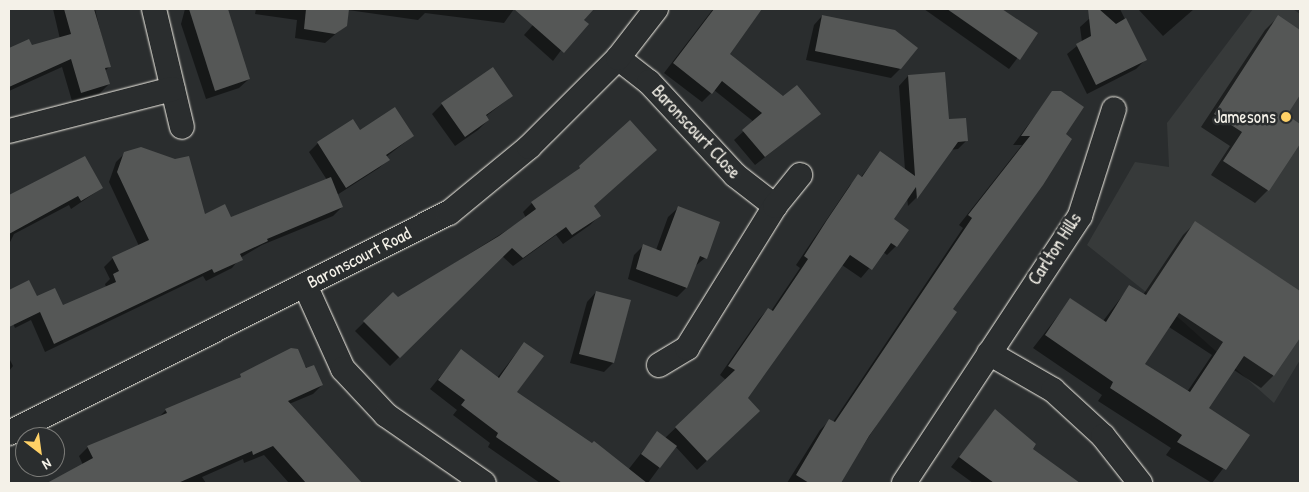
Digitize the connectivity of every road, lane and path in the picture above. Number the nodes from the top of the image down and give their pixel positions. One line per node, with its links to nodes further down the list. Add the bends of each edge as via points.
1 (154, 9): 4 (street)
2 (656, 9): 3 (street, Baronscourt Road)
3 (618, 58): 9 (street, Baronscourt Close, via 649,82 735,175); 10 (street, Baronscourt Road, via 530,147 449,213)
4 (173, 89): 6 (street); 7 (street)
5 (1114, 109): 11 (street, Carlton Hills, via 1080,216)
6 (182, 127)
7 (9, 130)
8 (800, 174): 9 (street)
9 (775, 206): 12 (street, via 687,348)
10 (305, 285): 13 (street, Baronscourt Road); 14 (street, via 343,369 386,414)
11 (989, 353): 15 (street, Carlton Hills); 16 (street, via 1053,390 1103,436)
12 (659, 365)
13 (9, 433)
14 (484, 483)
15 (904, 483)
16 (1140, 483)

